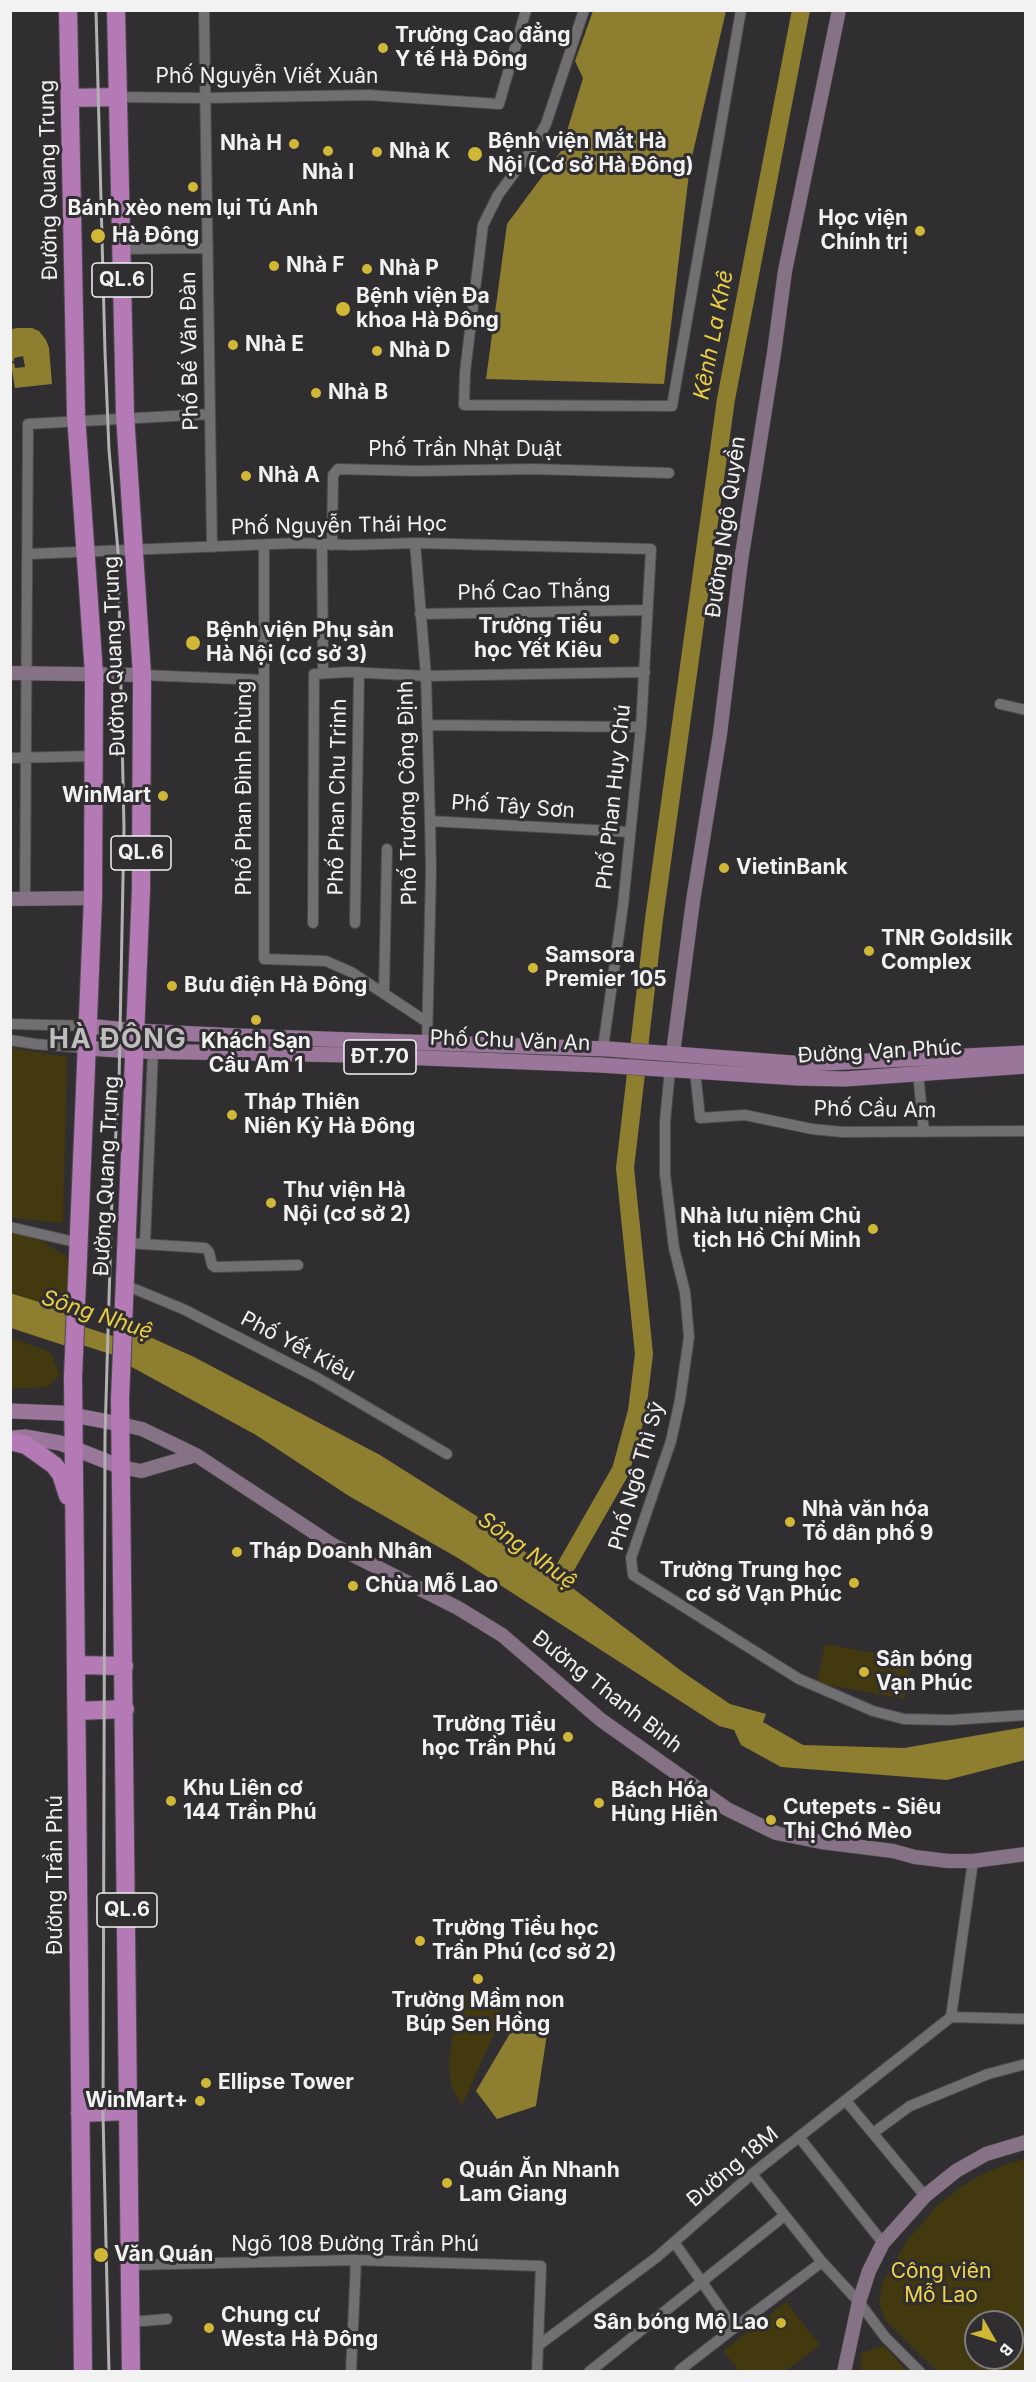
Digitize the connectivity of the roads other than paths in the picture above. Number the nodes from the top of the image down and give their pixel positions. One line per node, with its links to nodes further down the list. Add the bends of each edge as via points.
1 (68, 10): 9 (highway, Đường Quang Trung)
2 (116, 10): 8 (highway, Đường Quang Trung / QL.6)
3 (204, 10): 10 (street, Phố Bế Văn Đàn)
4 (526, 10): 10 (street, Phố Nguyễn Viết Xuân, via 499,104 368,95)
5 (584, 10): 6 (street, via 546,124 498,195 483,225 464,405 672,406)
6 (741, 10)
7 (839, 10): 63 (street, Đường Ngô Quyền, via 785,271 741,561 720,734)
8 (118, 97): 9 (highway); 10 (street, Phố Nguyễn Viết Xuân); 12 (highway, Đường Quang Trung / QL.6)
9 (70, 98): 15 (highway, Đường Quang Trung / QL.6)
10 (205, 98): 11 (street, Phố Bế Văn Đàn)
11 (207, 248): 12 (street); 13 (street, Phố Bế Văn Đàn)
12 (121, 249): 14 (highway, Đường Quang Trung / QL.6)
13 (210, 414): 14 (street); 20 (street, Phố Bế Văn Đàn)
14 (125, 420): 15 (street); 21 (highway, Đường Quang Trung / QL.6)
15 (77, 421): 23 (highway, Đường Quang Trung / QL.6); 24 (street, via 28,424)
16 (669, 472): 18 (street, Phố Trần Nhật Duật, via 338,469 333,475)
17 (415, 543): 18 (street, Phố Nguyễn Thái Học); 22 (street, Phố Nguyễn Thái Học); 26 (street, Phố Trương Công Định)
18 (327, 544): 19 (street, Phố Nguyễn Thái Học); 31 (street)
19 (264, 545): 20 (street, Phố Nguyễn Thái Học); 35 (street, Phố Phan Đình Phùng)
20 (212, 548): 21 (street, Phố Nguyễn Thái Học)
21 (134, 549): 23 (street, Phố Nguyễn Thái Học); 33 (highway, Đường Quang Trung / QL.6)
22 (651, 549): 25 (street, Phố Phan Huy Chú)
23 (86, 552): 24 (street, Phố Nguyễn Thái Học); 32 (highway, Đường Quang Trung / QL.6)
24 (27, 554): 30 (street)
25 (647, 610): 26 (street, Phố Cao Thắng); 28 (street, Phố Phan Huy Chú)
26 (420, 614): 34 (street, Phố Trương Công Định)
27 (359, 672): 31 (street); 34 (street); 50 (street, Phố Phan Chu Trinh)
28 (645, 672): 34 (street); 39 (street, Phố Phan Huy Chú)
29 (10, 673): 30 (street)
30 (27, 673): 32 (street); 42 (street)
31 (323, 673): 49 (street, via 314,674)
32 (94, 675): 33 (street); 40 (highway, Đường Quang Trung / QL.6)
33 (142, 675): 35 (street); 55 (highway, Đường Quang Trung / QL.6)
34 (426, 676): 38 (street, Phố Trương Công Định)
35 (264, 680): 51 (street, Phố Phan Đình Phùng, via 264,959 326,962)
36 (1000, 704): 37 (street)
37 (1026, 710)
38 (427, 725): 39 (street); 43 (street, Phố Trương Công Định)
39 (640, 727): 44 (street, Phố Phan Huy Chú)
40 (93, 756): 42 (street); 46 (highway, Đường Quang Trung / QL.6)
41 (10, 758): 42 (street)
42 (27, 759): 48 (street)
43 (430, 821): 44 (street, Phố Tây Sơn); 52 (street, Phố Trương Công Định)
44 (630, 832): 61 (street, Phố Phan Huy Chú)
45 (387, 849): 51 (street)
46 (93, 898): 48 (street); 54 (highway, Đường Quang Trung / QL.6)
47 (10, 899): 48 (street)
48 (25, 899)
49 (313, 923)
50 (355, 923)
51 (384, 993): 52 (street)
52 (427, 1022): 58 (street, Phố Trương Công Định)
53 (10, 1024): 54 (street)
54 (83, 1026): 55 (main road, Phố Chu Văn An / ĐT.70); 60 (highway, Đường Quang Trung / QL.6)
55 (145, 1031): 56 (main road, Phố Chu Văn An / ĐT.70); 62 (highway, Đường Quang Trung / QL.6)
56 (351, 1039): 58 (main road, Phố Chu Văn An / ĐT.70); 65 (main road)
57 (10, 1040): 60 (street)
58 (427, 1042): 59 (main road, Phố Chu Văn An / ĐT.70)
59 (538, 1045): 61 (main road, Phố Chu Văn An / ĐT.70); 66 (main road, via 543,1054)
60 (82, 1047): 62 (main road, Phố Chu Văn An / ĐT.70); 76 (highway, Đường Quang Trung / QL.6)
61 (606, 1048): 63 (main road, ĐT.70); 67 (main road, via 594,1057)
62 (144, 1051): 65 (main road, Phố Chu Văn An / ĐT.70); 77 (highway, Đường Quang Trung / QL.6)
63 (669, 1053): 70 (main road, Đường Vạn Phúc / ĐT.70)
64 (1026, 1053): 70 (main road, Đường Vạn Phúc / ĐT.70)
65 (350, 1055): 66 (main road, Phố Chu Văn An / ĐT.70)
66 (536, 1063): 67 (main road, Phố Chu Văn An / ĐT.70)
67 (604, 1065): 69 (main road, ĐT.70)
68 (1026, 1066): 72 (main road, Đường Vạn Phúc / ĐT.70)
69 (667, 1069): 71 (main road, Đường Vạn Phúc / ĐT.70); 94 (street, Phố Ngô Thì Sỹ, via 664,1174 689,1337 671,1441 631,1558 633,1575 799,1679 873,1711 904,1719)
70 (769, 1069): 71 (main road, Đường Vạn Phúc / ĐT.70); 72 (main road, Đường Vạn Phúc / ĐT.70, via 845,1079)
71 (695, 1071): 73 (street, Phố Cầu Am, via 700,1118 745,1115 832,1131)
72 (918, 1080): 73 (street)
73 (924, 1129): 74 (street, Phố Cầu Am)
74 (1026, 1131)
75 (10, 1227): 76 (street)
76 (79, 1242): 80 (highway, Đường Quang Trung / QL.6)
77 (136, 1243): 78 (street, via 205,1248 216,1267); 79 (highway, Đường Quang Trung / QL.6)
78 (298, 1265)
79 (125, 1292): 83 (highway, QL.6); 86 (street, Phố Yết Kiêu, via 183,1310 316,1377)
80 (73, 1377): 82 (highway, Đường Trần Phú / QL.6)
81 (10, 1411): 82 (main road)
82 (73, 1415): 83 (main road); 85 (highway, Đường Trần Phú / QL.6)
83 (120, 1424): 87 (street, Đường Thanh Bình, via 142,1429); 88 (highway, QL.6)
84 (10, 1439): 85 (main road, via 26,1437); 89 (highway, via 54,1465)
85 (74, 1449): 88 (main road); 89 (highway, Đường Trần Phú / QL.6)
86 (447, 1454)
87 (196, 1455): 88 (street, via 141,1471); 96 (street, Đường Thanh Bình, via 333,1545 459,1608 502,1635 601,1720 727,1809 784,1835 915,1857)
88 (121, 1467): 91 (highway, QL.6)
89 (74, 1511): 90 (highway, Đường Trần Phú / QL.6)
90 (76, 1665): 91 (highway); 93 (highway, Đường Trần Phú / QL.6)
91 (124, 1666): 92 (highway, QL.6)
92 (125, 1709): 93 (highway); 101 (highway, QL.6)
93 (77, 1711): 102 (highway, Đường Trần Phú / QL.6)
94 (1026, 1715)
95 (1026, 1854): 96 (street, Đường Thanh Bình)
96 (973, 1861): 97 (street)
97 (951, 2017): 98 (street); 100 (street, Đường 18M)
98 (1026, 2019)
99 (1026, 2064): 103 (street, via 988,2074 910,2106)
100 (846, 2101): 103 (street); 104 (street, Đường 18M)
101 (128, 2111): 102 (highway); 113 (highway, QL.6)
102 (80, 2113): 120 (highway, Đường Trần Phú / QL.6)
103 (873, 2133): 107 (street)
104 (799, 2137): 106 (street, Đường 18M); 110 (street)
105 (1026, 2142): 107 (street, via 986,2154 956,2171)
106 (752, 2174): 108 (street); 109 (street, Đường 18M)
107 (925, 2196): 110 (street)
108 (784, 2216): 112 (street); 114 (street)
109 (674, 2242): 114 (street); 119 (street, Đường 18M)
110 (883, 2243): 115 (street)
111 (356, 2260): 113 (street, Ngõ 108 Đường Trần Phú); 119 (street, Ngõ 108 Đường Trần Phú, via 541,2266); 122 (street)
112 (822, 2262): 115 (street); 118 (street)
113 (130, 2265): 117 (highway, QL.6)
114 (702, 2281): 118 (street); 124 (street)
115 (859, 2302): 126 (street); 127 (street, via 885,2337)
116 (167, 2319): 117 (street)
117 (130, 2322): 121 (highway, QL.6)
118 (734, 2328): 125 (street)
119 (539, 2345): 123 (street)
120 (83, 2372)
121 (131, 2372)
122 (351, 2372)
123 (537, 2372)
124 (590, 2372)
125 (681, 2372)
126 (844, 2372)
127 (920, 2372)

